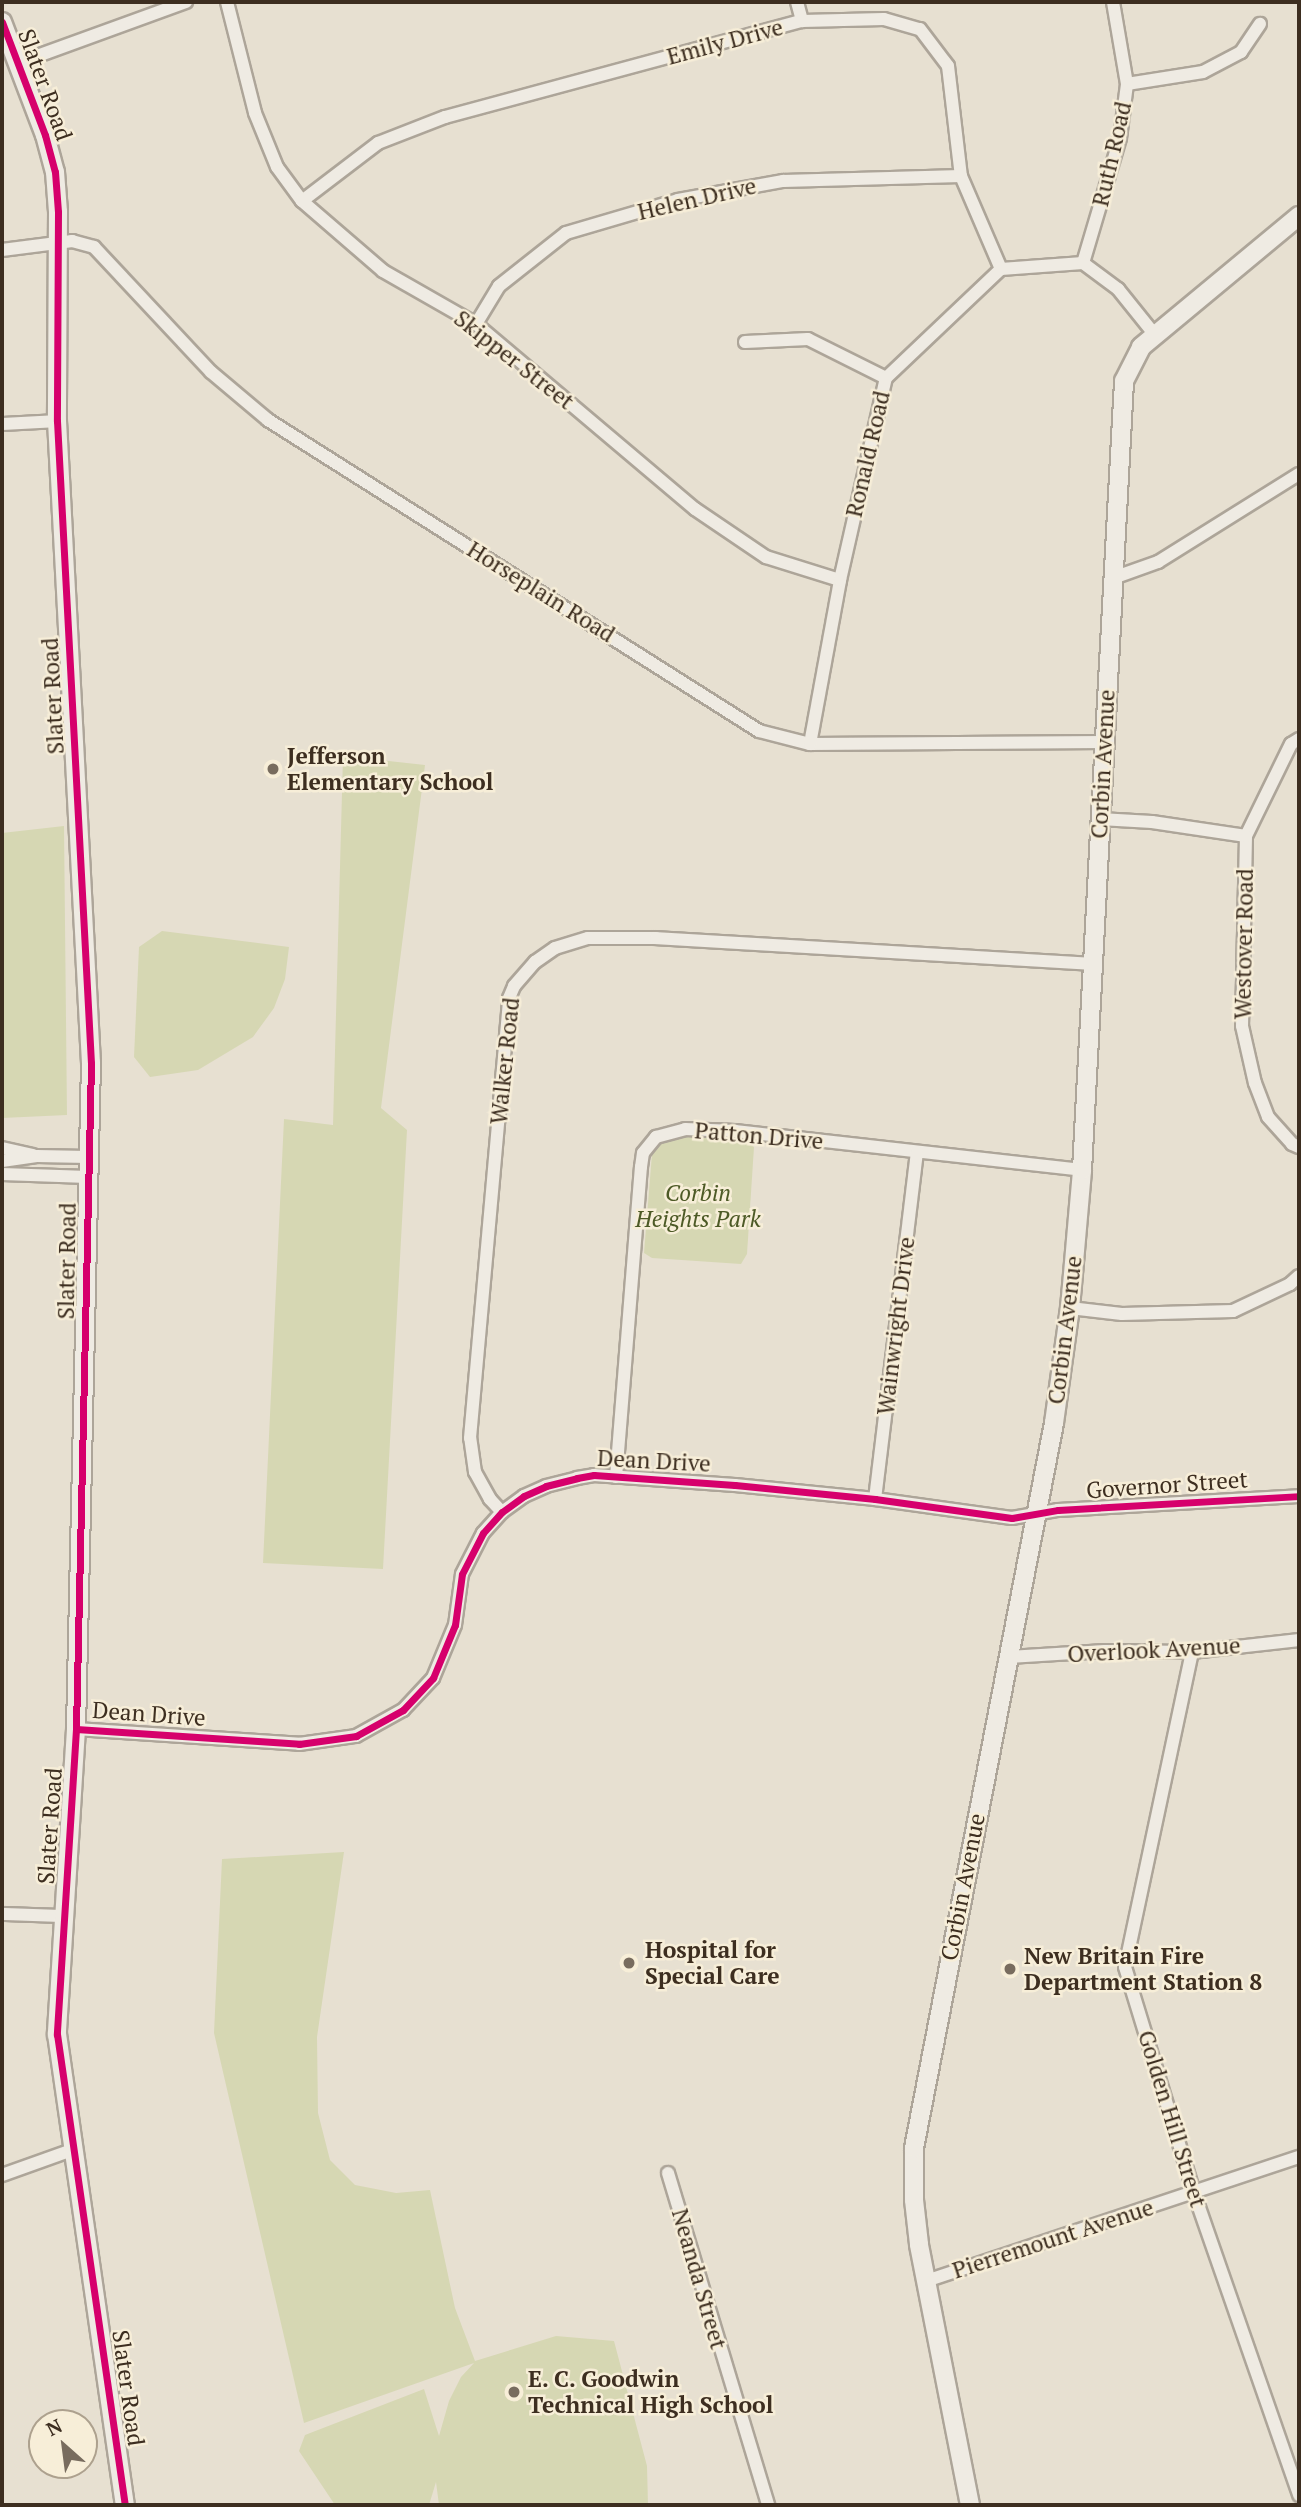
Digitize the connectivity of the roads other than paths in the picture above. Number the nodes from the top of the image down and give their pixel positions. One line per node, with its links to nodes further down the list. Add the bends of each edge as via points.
1 (186, 2): 8 (street)
2 (227, 2): 11 (street, Skipper Street, via 255,113 277,167)
3 (797, 2): 5 (street)
4 (1113, 2): 9 (street, Ruth Road)
5 (802, 21): 10 (street, Emily Drive, via 884,19 920,29 948,66); 11 (street, Emily Drive, via 445,117 378,143)
6 (2, 22): 8 (main road, Slater Road)
7 (1260, 24): 9 (street, via 1241,52 1203,72)
8 (18, 63): 13 (main road, Slater Road, via 55,173)
9 (1127, 83): 15 (street, Ruth Road, via 1120,138)
10 (961, 176): 16 (street, Emily Drive); 17 (street, Helen Drive, via 783,181 678,200 566,233 499,286)
11 (302, 201): 17 (street, Skipper Street, via 383,271)
12 (1299, 216): 18 (main road, Corbin Avenue)
13 (59, 243): 14 (street, Horseplain Road); 21 (main road, Slater Road); 28 (street, Horseplain Road, via 80,242 100,253 211,372 268,420 760,731)
14 (2, 250)
15 (1083, 263): 16 (street); 18 (street, via 1118,289)
16 (1001, 269): 20 (street, Ronald Road)
17 (476, 324): 25 (street, Skipper Street, via 695,509 766,557)
18 (1155, 335): 24 (main road, Corbin Avenue, via 1133,358 1124,380)
19 (744, 342): 20 (street, via 808,339)
20 (886, 378): 25 (street, Ronald Road)
21 (57, 421): 22 (street); 36 (main road, Slater Road, via 91,1063)
22 (2, 424)
23 (1299, 474): 24 (street, via 1158,562)
24 (1113, 578): 27 (main road, Corbin Avenue)
25 (839, 580): 28 (street, Ronald Road)
26 (1299, 739): 30 (street, Westover Road, via 1291,744)
27 (1104, 742): 28 (street, Horseplain Road); 29 (main road, Corbin Avenue)
28 (810, 744)
29 (1100, 820): 30 (street, via 1152,822); 31 (main road, Corbin Avenue)
30 (1246, 836): 33 (street, Westover Road, via 1242,1026 1268,1117)
31 (1092, 964): 38 (main road, Corbin Avenue); 46 (street, Walker Road, via 656,938 571,942 535,962 509,998 470,1426 475,1472)
32 (2, 1147): 35 (street)
33 (1299, 1147)
34 (917, 1153): 38 (street, Patton Drive); 43 (street, Patton Drive, via 704,1129 668,1133 649,1144 641,1167); 45 (street, Wainwright Drive)
35 (37, 1156): 36 (street); 37 (street)
36 (89, 1157): 40 (main road, Slater Road)
37 (2, 1161)
38 (1082, 1170): 42 (main road, Corbin Avenue)
39 (2, 1174): 40 (street)
40 (88, 1177): 51 (main road, Slater Road)
41 (1299, 1276): 42 (street, via 1233,1311 1122,1314)
42 (1070, 1308): 47 (main road, Corbin Avenue)
43 (616, 1477): 45 (street, Dean Drive); 46 (street, Dean Drive, via 594,1475 555,1483)
44 (1299, 1496): 47 (street, Governor Street)
45 (875, 1499): 47 (street, Dean Drive, via 1012,1518)
46 (502, 1512): 51 (street, Dean Drive, via 466,1562 455,1625 433,1678 403,1710 356,1736 299,1744)
47 (1037, 1514): 50 (main road, Corbin Avenue)
48 (1299, 1640): 49 (street, Overlook Avenue)
49 (1192, 1652): 50 (street, Overlook Avenue); 58 (street, Golden Hill Street, via 1125,1967)
50 (1009, 1657): 59 (main road, Corbin Avenue, via 917,2122 914,2200)
51 (76, 1728): 53 (main road, Slater Road)
52 (2, 1914): 53 (street)
53 (62, 1916): 54 (main road, Slater Road, via 57,2034)
54 (72, 2150): 57 (street); 61 (main road, Slater Road)
55 (1299, 2157): 58 (street, Pierremount Avenue)
56 (668, 2173): 62 (street, Neanda Street)
57 (2, 2175)
58 (1194, 2193): 59 (street, Pierremount Avenue); 60 (street, Golden Hill Street)
59 (926, 2281): 63 (main road, Corbin Avenue)
60 (1299, 2495)
61 (125, 2505)
62 (768, 2505)
63 (970, 2505)

